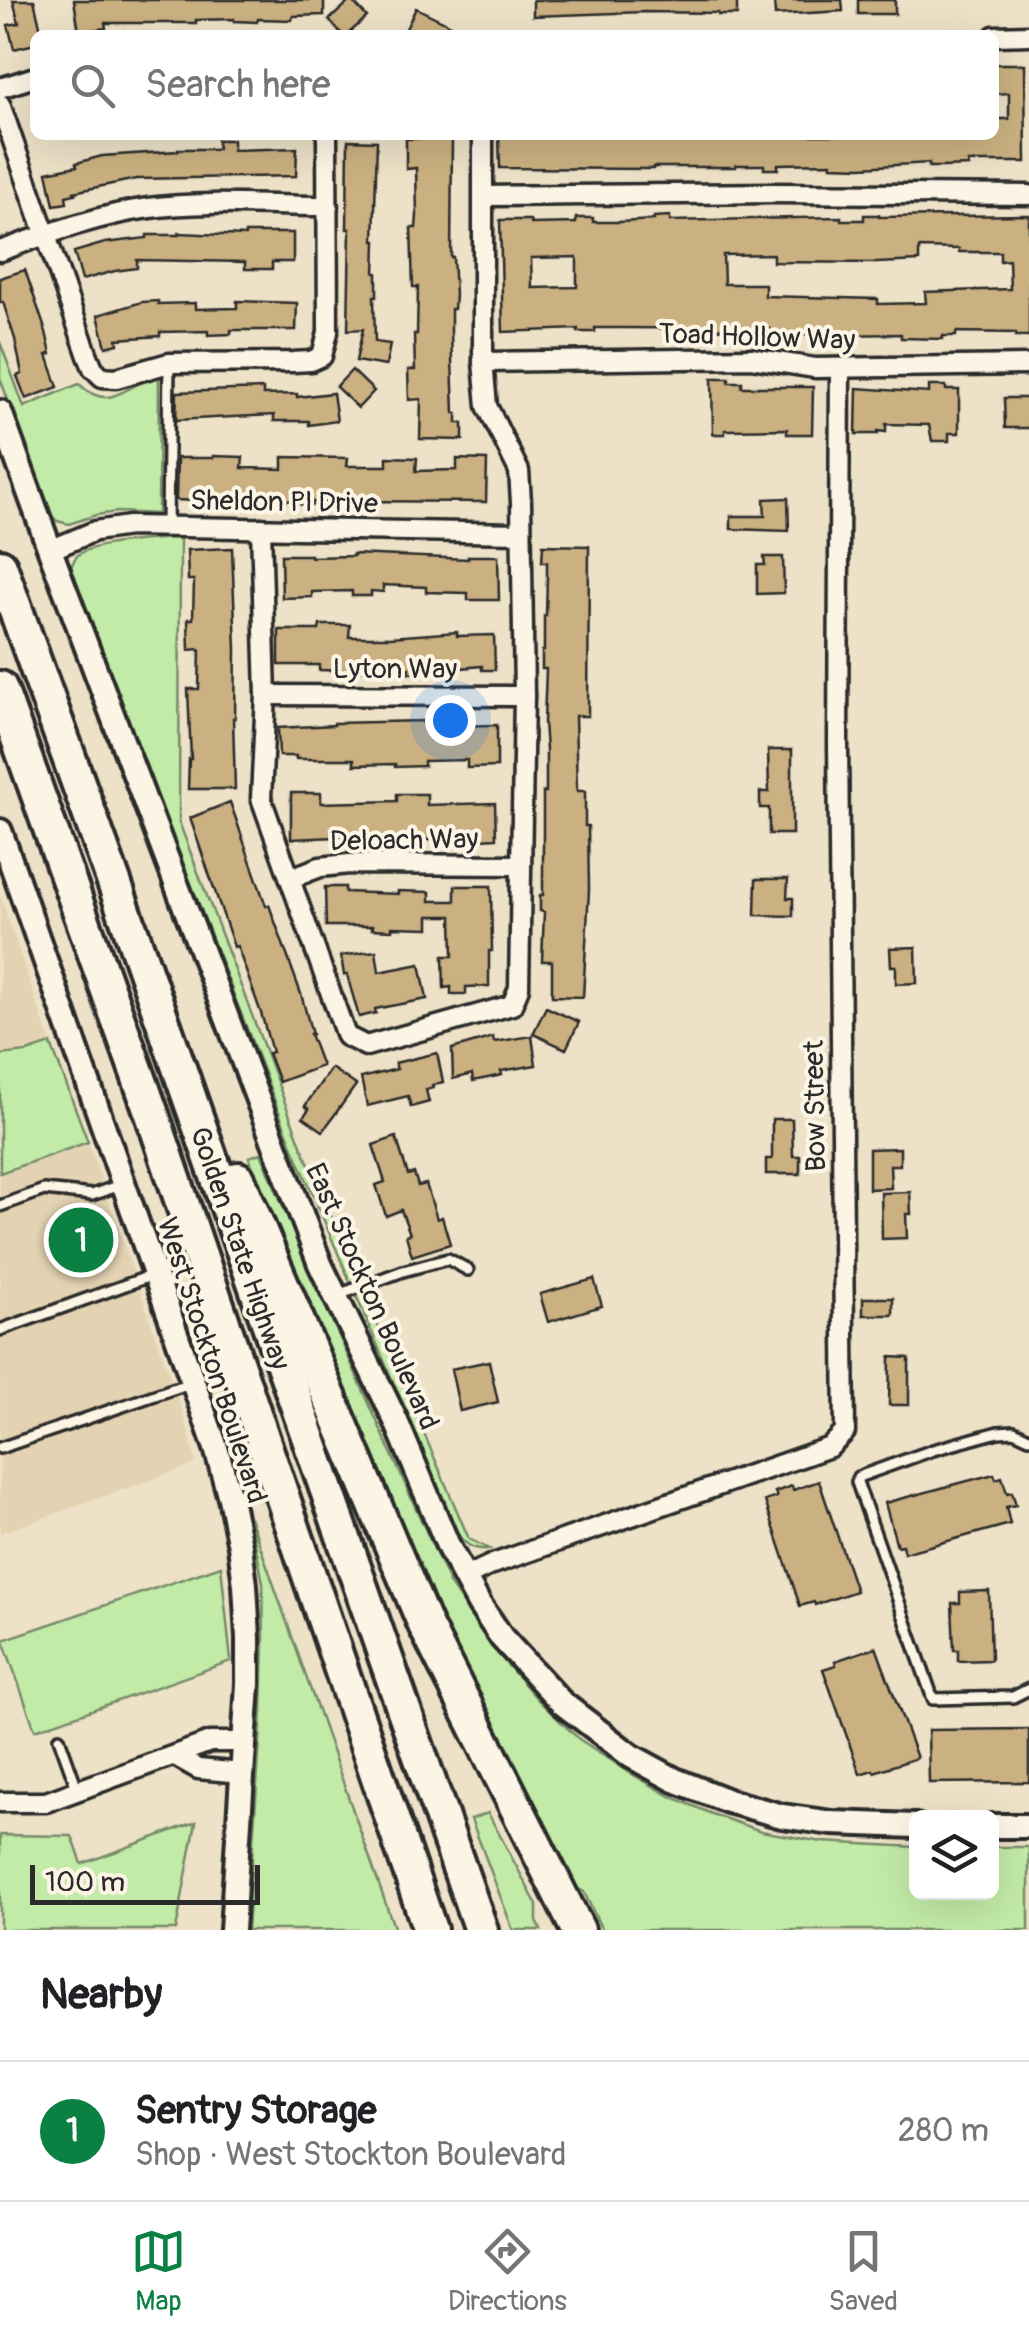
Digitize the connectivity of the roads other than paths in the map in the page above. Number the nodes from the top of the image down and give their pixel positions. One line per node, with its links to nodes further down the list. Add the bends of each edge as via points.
1 (999, 36): 2 (street)
2 (1029, 36)
3 (30, 78): 4 (street)
4 (0, 88)
5 (0, 104): 11 (street)
6 (327, 140): 10 (street)
7 (483, 140): 8 (street)
8 (485, 196): 9 (street); 13 (street)
9 (1029, 196)
10 (328, 206): 11 (street, via 150,208); 14 (street, via 328,332 322,356)
11 (46, 234): 12 (street); 14 (street, via 93,368 116,378)
12 (0, 252)
13 (483, 362): 16 (street, Toad Hollow Way, via 752,358); 20 (street, via 486,406 519,471)
14 (168, 363): 18 (lane)
15 (1029, 365): 16 (street, Toad Hollow Way)
16 (840, 368): 39 (street, Bow Street, via 844,1432 830,1447)
17 (0, 412): 21 (street, East Stockton Boulevard)
18 (167, 527): 19 (street, Sheldon Pl Drive); 21 (street, Sheldon Pl Drive, via 94,531)
19 (261, 528): 20 (street, Sheldon Pl Drive); 24 (street)
20 (521, 533): 25 (street)
21 (50, 550): 34 (street, East Stockton Boulevard)
22 (0, 566): 29 (highway, Golden State Highway)
23 (0, 688): 51 (highway, Golden State Highway)
24 (266, 696): 25 (street, Lyton Way); 28 (street, via 261,798)
25 (524, 696): 27 (street)
26 (0, 831): 30 (street, West Stockton Boulevard)
27 (521, 864): 28 (street, Deloach Way, via 348,864); 28 (street, via 519,988 512,1006 366,1046 346,1036)
28 (290, 878)
29 (115, 885): 52 (highway, Golden State Highway); 53 (highway, via 425,1624)
30 (123, 1184): 31 (lane, via 92,1195 44,1190); 33 (street, West Stockton Boulevard)
31 (0, 1206)
32 (468, 1270): 34 (lane, via 448,1259)
33 (155, 1274): 35 (lane); 36 (street, West Stockton Boulevard)
34 (336, 1296): 39 (street, East Stockton Boulevard)
35 (0, 1330)
36 (193, 1382): 38 (lane); 42 (street, West Stockton Boulevard, via 216,1448 246,1585)
37 (1029, 1438): 40 (lane, via 998,1432 856,1482 933,1699 1013,1698)
38 (0, 1448)
39 (463, 1578): 47 (street, East Stockton Boulevard, via 530,1671 631,1756 675,1780 782,1816)
40 (1029, 1689)
41 (59, 1738): 45 (lane)
42 (244, 1742): 43 (street, via 210,1742); 44 (street, West Stockton Boulevard)
43 (175, 1756): 44 (street, via 198,1769); 45 (street)
44 (242, 1773): 50 (street, West Stockton Boulevard)
45 (78, 1790): 46 (street, via 46,1802)
46 (0, 1802)
47 (909, 1826)
48 (999, 1826): 49 (street)
49 (1029, 1826)
50 (232, 1930)
51 (430, 1930)
52 (481, 1930)
53 (578, 1930)

